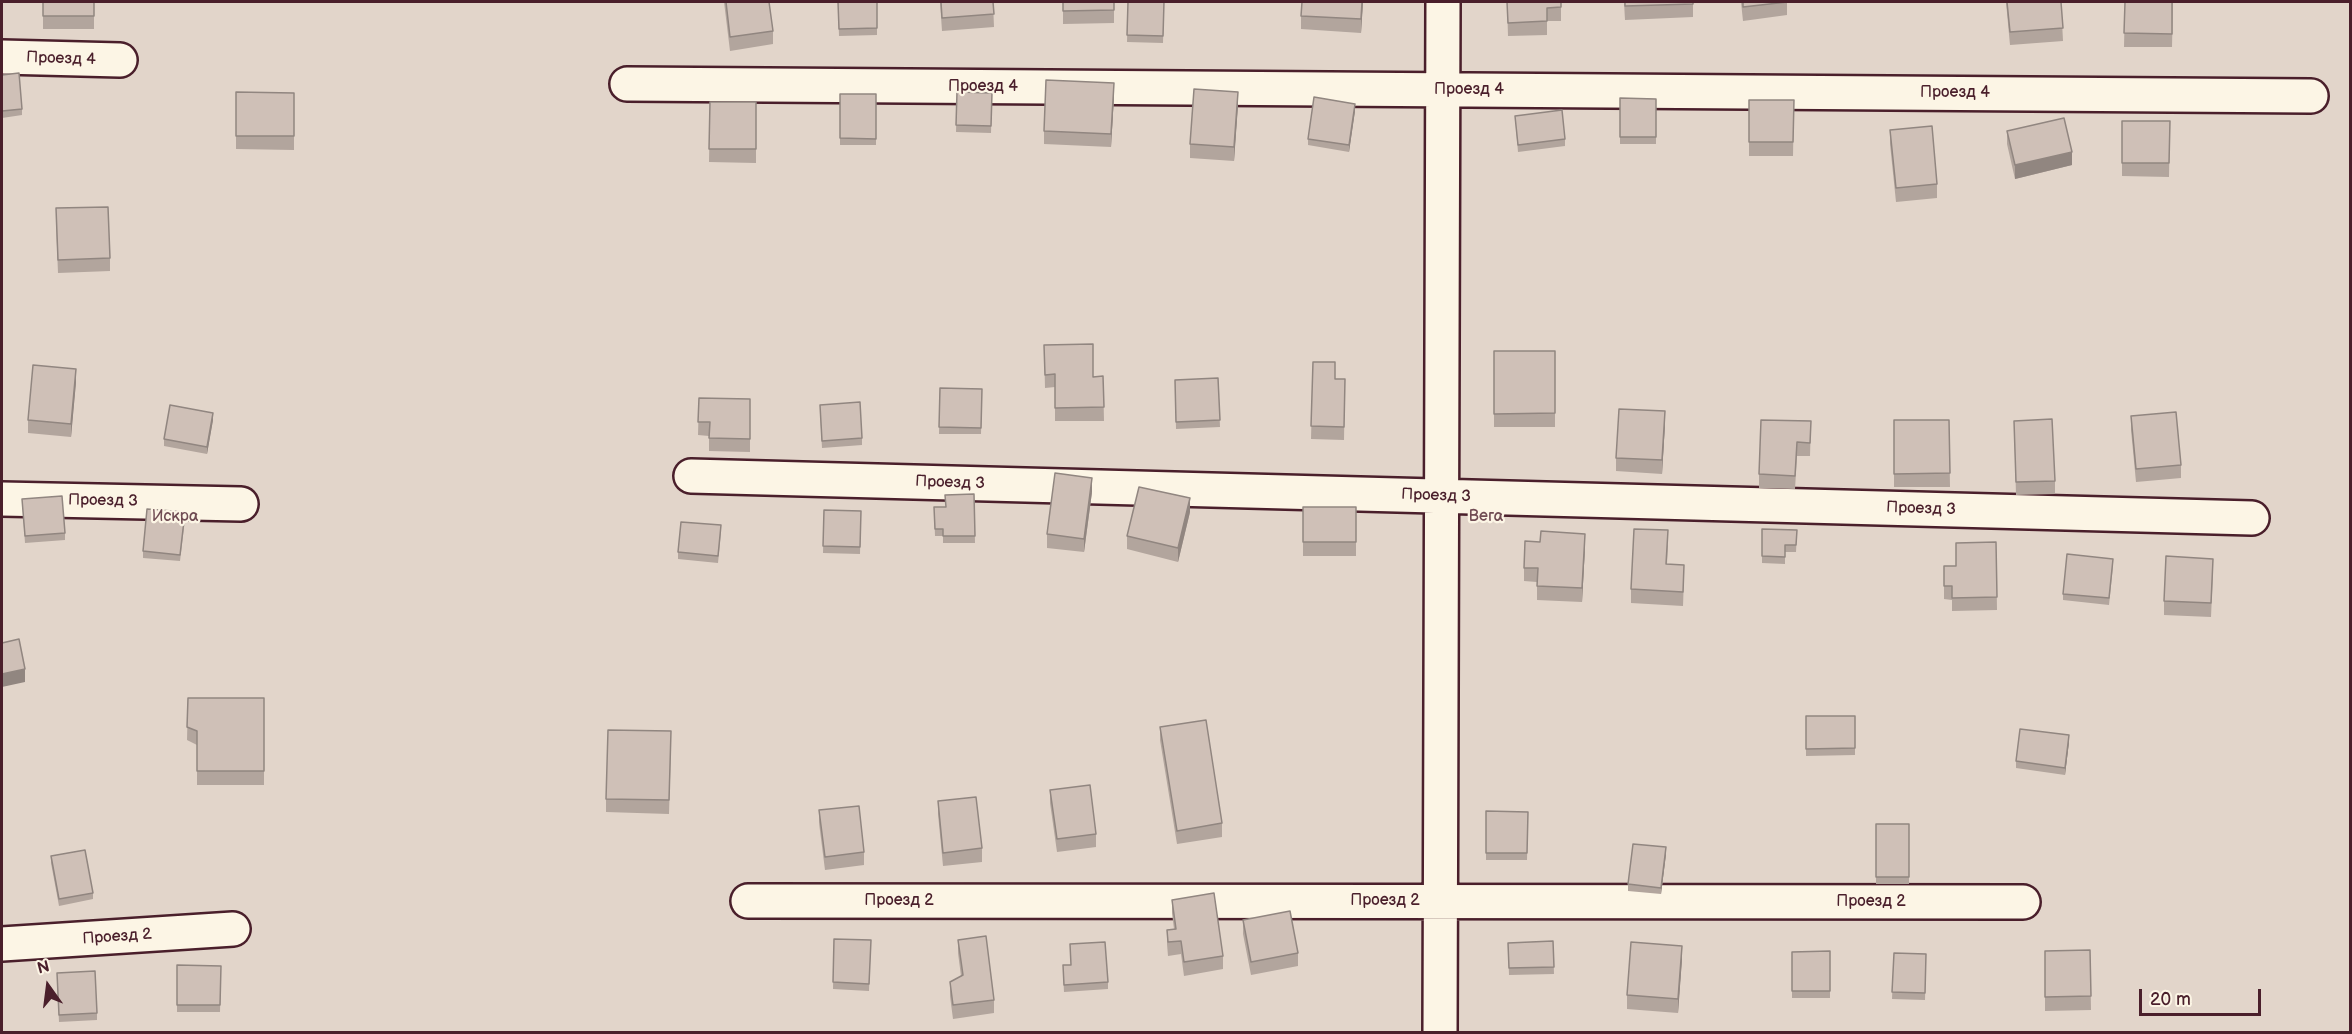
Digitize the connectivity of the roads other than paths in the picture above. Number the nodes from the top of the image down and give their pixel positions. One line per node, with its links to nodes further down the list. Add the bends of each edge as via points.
1 (1443, 2): 5 (street)
2 (2, 57): 3 (street, Проезд 4)
3 (120, 60)
4 (627, 84): 5 (street, Проезд 4)
5 (1443, 90): 6 (street, Проезд 4); 8 (street)
6 (2312, 96)
7 (691, 476): 8 (street, Проезд 3)
8 (1442, 496): 11 (street, Проезд 3); 13 (street)
9 (2, 499): 10 (street, Проезд 3)
10 (241, 504)
11 (2252, 518)
12 (748, 901): 13 (street, Проезд 2)
13 (1441, 901): 14 (street, Проезд 2); 17 (street)
14 (2023, 902)
15 (233, 929): 16 (street, Проезд 2)
16 (2, 944)
17 (1440, 1032)

